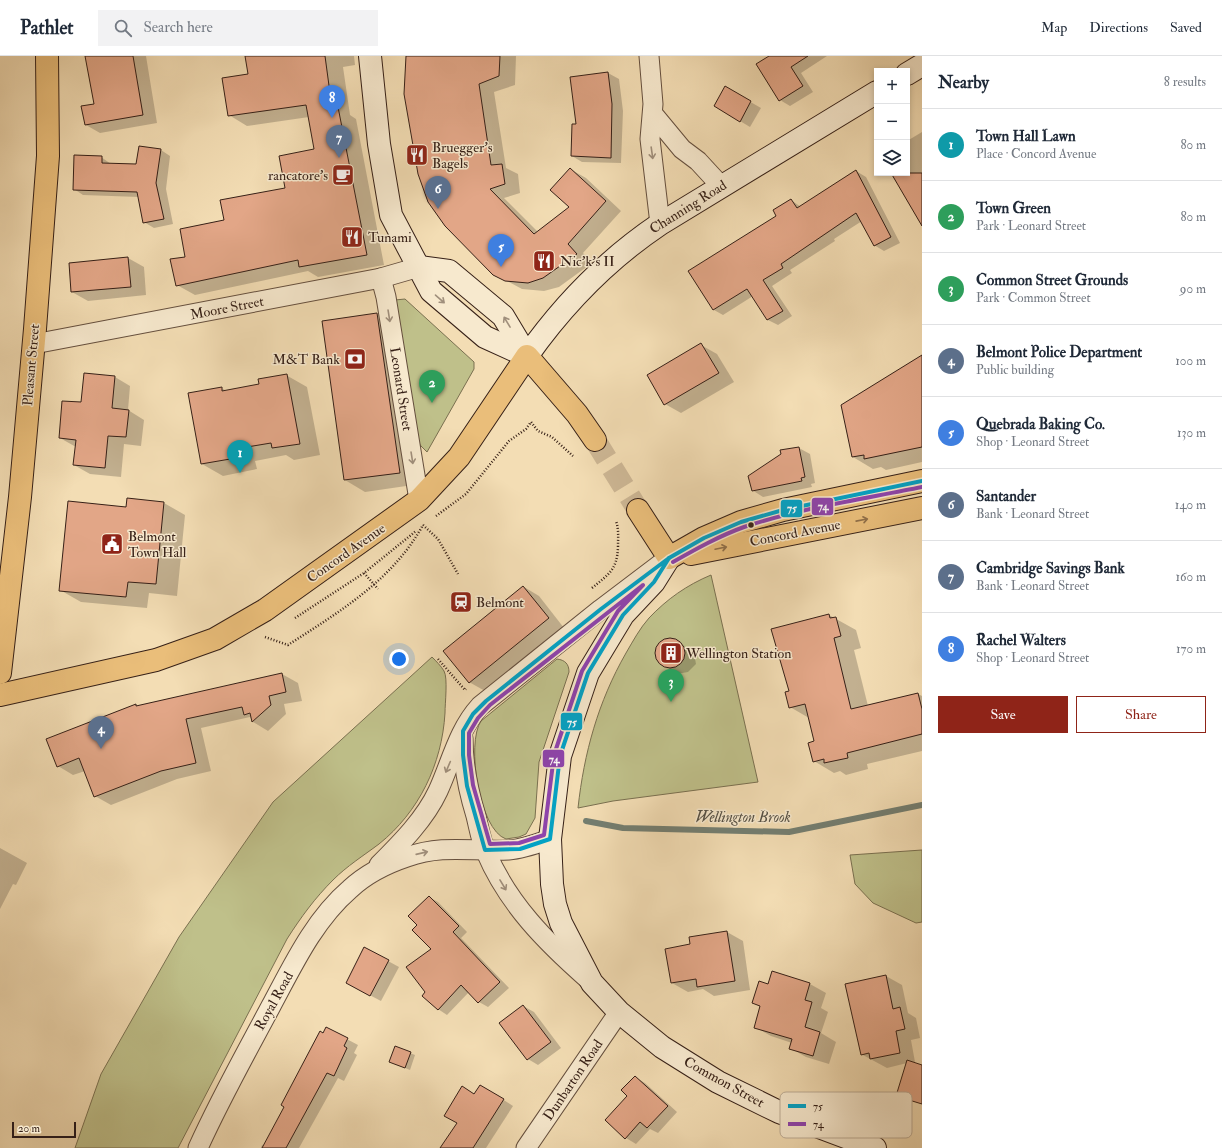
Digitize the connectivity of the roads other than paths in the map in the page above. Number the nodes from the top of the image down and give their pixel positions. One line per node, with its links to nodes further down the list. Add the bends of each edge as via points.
1 (47, 56): 14 (main road, Pleasant Street, via 48,156)
2 (370, 56): 12 (main road, via 379,144 391,215)
3 (649, 56): 9 (street)
4 (903, 56): 6 (main road)
5 (922, 65): 7 (main road)
6 (904, 68)
7 (910, 72)
8 (874, 94): 10 (main road, Channing Road)
9 (653, 114): 10 (street, via 682,149 698,161); 11 (street, one-way to 11, via 650,139)
10 (722, 187): 11 (main road, Channing Road)
11 (660, 224): 15 (main road, Channing Road, via 605,266 545,330)
12 (419, 267): 13 (street, Moore Street); 15 (main road, via 449,270 503,316)
13 (381, 278): 14 (street, Moore Street); 18 (street, Leonard Street, one-way to 18)
14 (34, 344): 22 (main road, Pleasant Street)
15 (527, 356): 16 (main road, via 577,414); 18 (main road, Concord Avenue, via 459,457)
16 (595, 440)
17 (922, 481): 21 (main road, Concord Avenue, via 783,510 741,522 704,538)
18 (420, 500): 23 (main road, Concord Avenue, via 265,610 215,639 156,660)
19 (922, 508): 21 (main road, Concord Avenue, one-way to 19)
20 (638, 510): 21 (main road)
21 (669, 558): 24 (street, Common Street, via 486,701 472,714); 25 (main road, Common Street, via 654,582 623,614 588,673 560,756)
22 (0, 673)
23 (0, 695)
24 (463, 731): 26 (street, Common Street, via 467,786); 27 (street, Royal Road, one-way to 27, via 428,809 416,826)
25 (550, 839): 26 (street, Royal Road, via 520,848); 28 (main road, Common Street, via 555,904 569,941)
26 (485, 850): 27 (street, Royal Road, one-way to 26, via 422,852 462,848); 28 (street, Common Street, one-way to 28, via 496,874 522,914 552,947)
27 (373, 872): 32 (street, Royal Road, via 337,901 302,950 219,1102)
28 (592, 983): 29 (main road, Common Street)
29 (619, 1012): 30 (main road, Common Street, via 662,1047 718,1082); 33 (street, Dunbarton Road)
30 (780, 1112)
31 (848, 1138): 34 (main road, Common Street)
32 (198, 1148)
33 (526, 1148)
34 (875, 1148)

